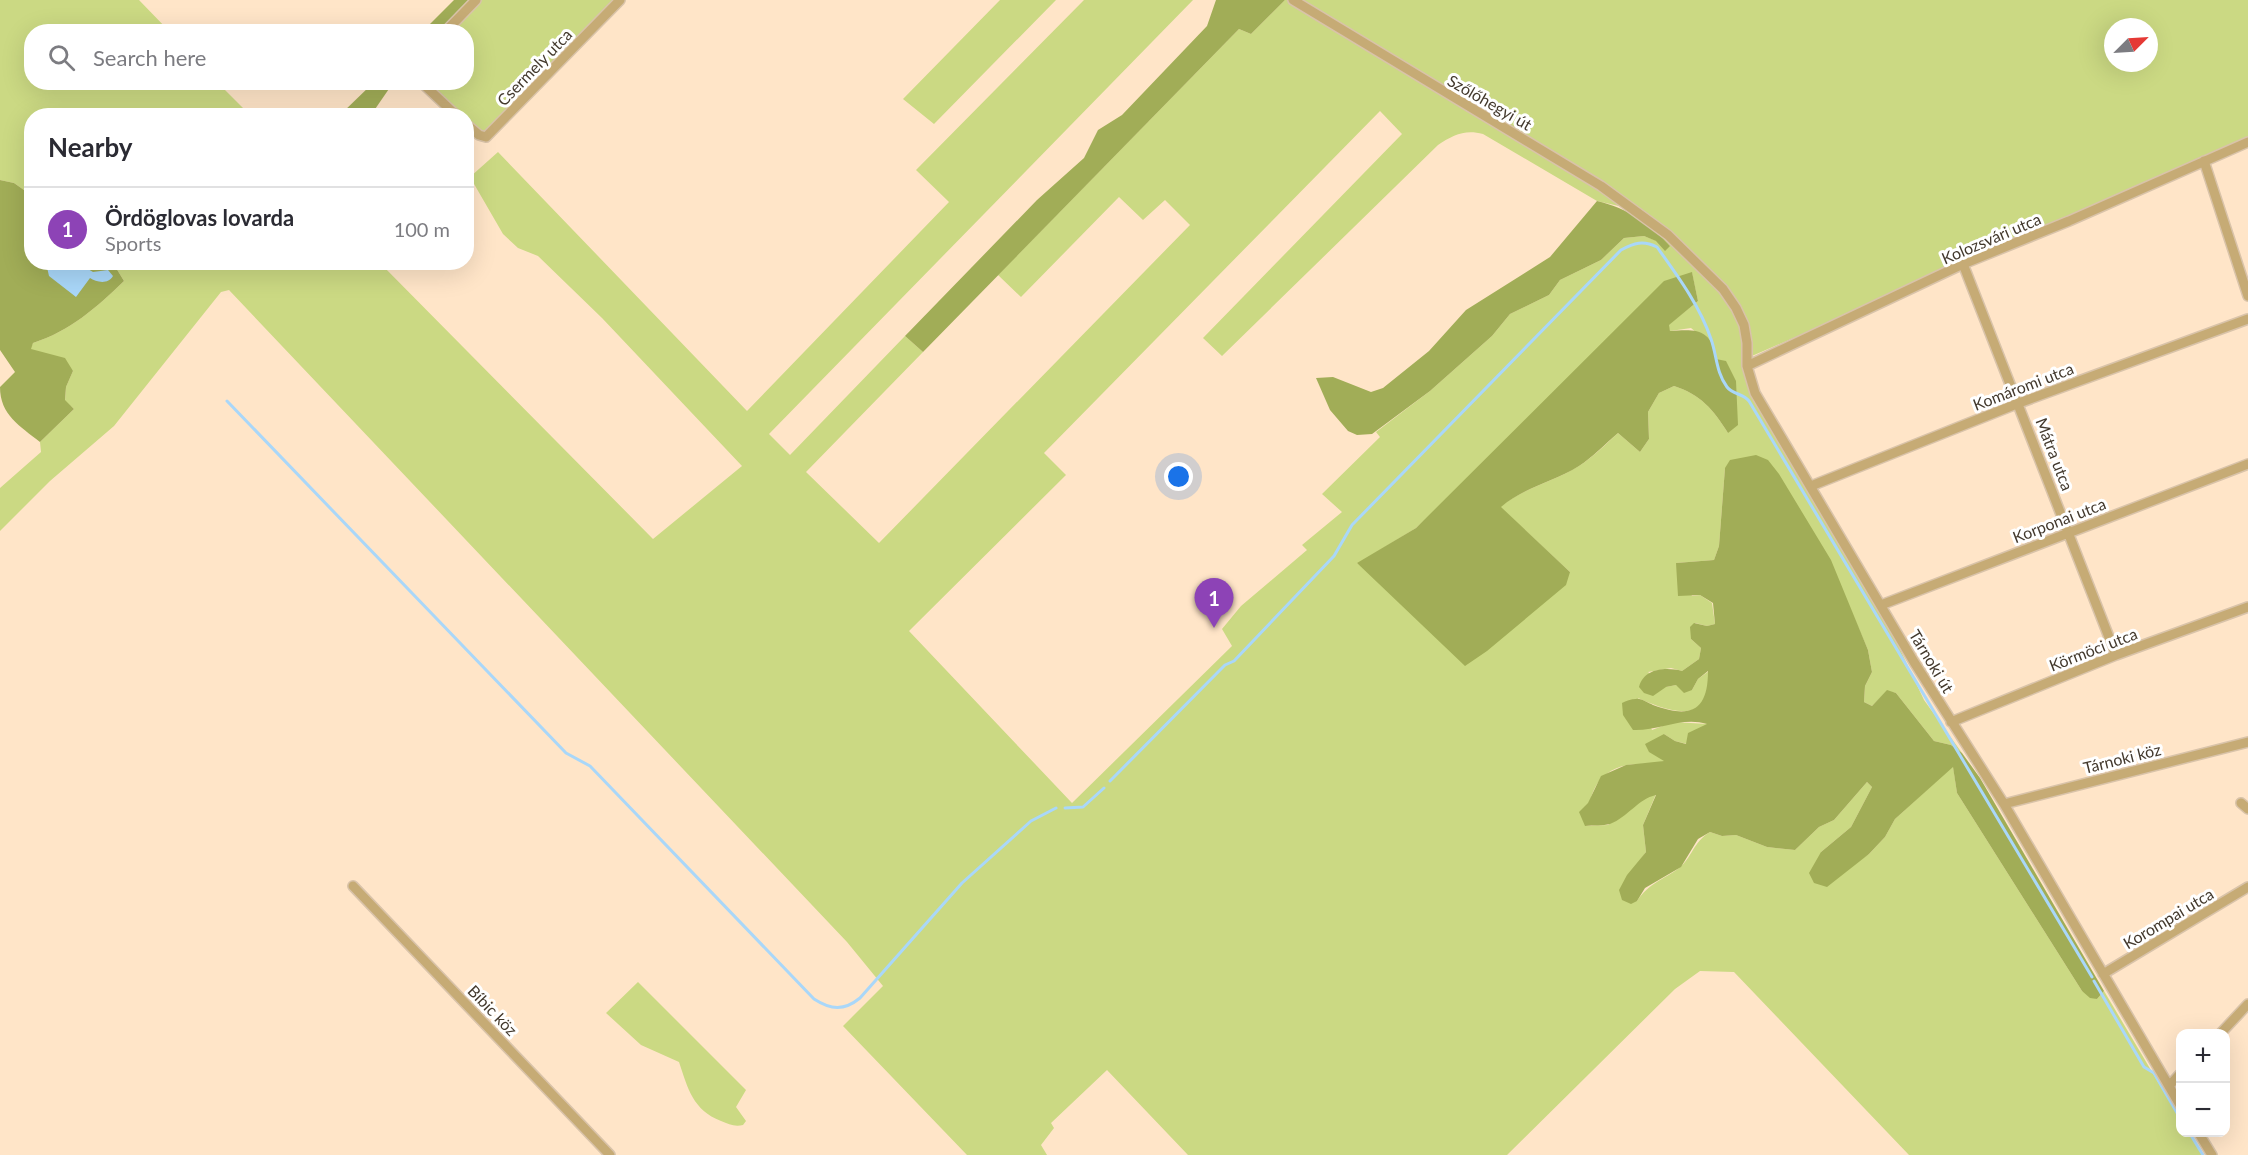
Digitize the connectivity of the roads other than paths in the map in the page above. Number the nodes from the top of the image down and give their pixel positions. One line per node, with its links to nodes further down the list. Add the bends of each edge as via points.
1 (476, 0): 4 (street)
2 (620, 0): 7 (street, Csermely utca, via 486,137)
3 (1293, 0): 10 (street, Szőlőhegyi út, via 1601,186)
4 (454, 24)
5 (429, 90): 6 (street)
6 (449, 108)
7 (474, 131)
8 (2248, 142): 9 (street, Kolozsvári utca)
9 (2204, 162): 11 (street, Kolozsvári utca); 12 (street)
10 (1668, 235): 14 (street, Tárnoki út, via 1723,289 1736,308 1747,343)
11 (1963, 264): 14 (street, Kolozsvári utca); 15 (street, Mátra utca)
12 (2248, 296)
13 (2248, 319): 15 (street, Komáromi utca)
14 (1747, 366): 17 (street, Tárnoki út, via 1755,393)
15 (2019, 403): 17 (street, Komáromi utca); 18 (street, Mátra utca)
16 (2248, 464): 18 (street, Korponai utca)
17 (1811, 486): 19 (street, Tárnoki út)
18 (2069, 531): 19 (street, Korponai utca); 21 (street, Mátra utca)
19 (1881, 605): 22 (street, Tárnoki út)
20 (2248, 607): 21 (street, Körmöci utca)
21 (2116, 656): 22 (street, Körmöci utca)
22 (1951, 722): 24 (street, Tárnoki út)
23 (2248, 742): 24 (street, Tárnoki köz)
24 (2004, 804): 27 (street, Tárnoki út)
25 (353, 886): 34 (street, Bíbic köz)
26 (2248, 887): 27 (street, Korompai utca)
27 (2103, 974): 31 (street, Tárnoki út)
28 (2248, 1004): 29 (street)
29 (2225, 1029)
30 (2176, 1079): 31 (street)
31 (2169, 1086): 32 (street, Tárnoki út)
32 (2176, 1097)
33 (2201, 1137): 35 (street)
34 (610, 1155)
35 (2212, 1155)

